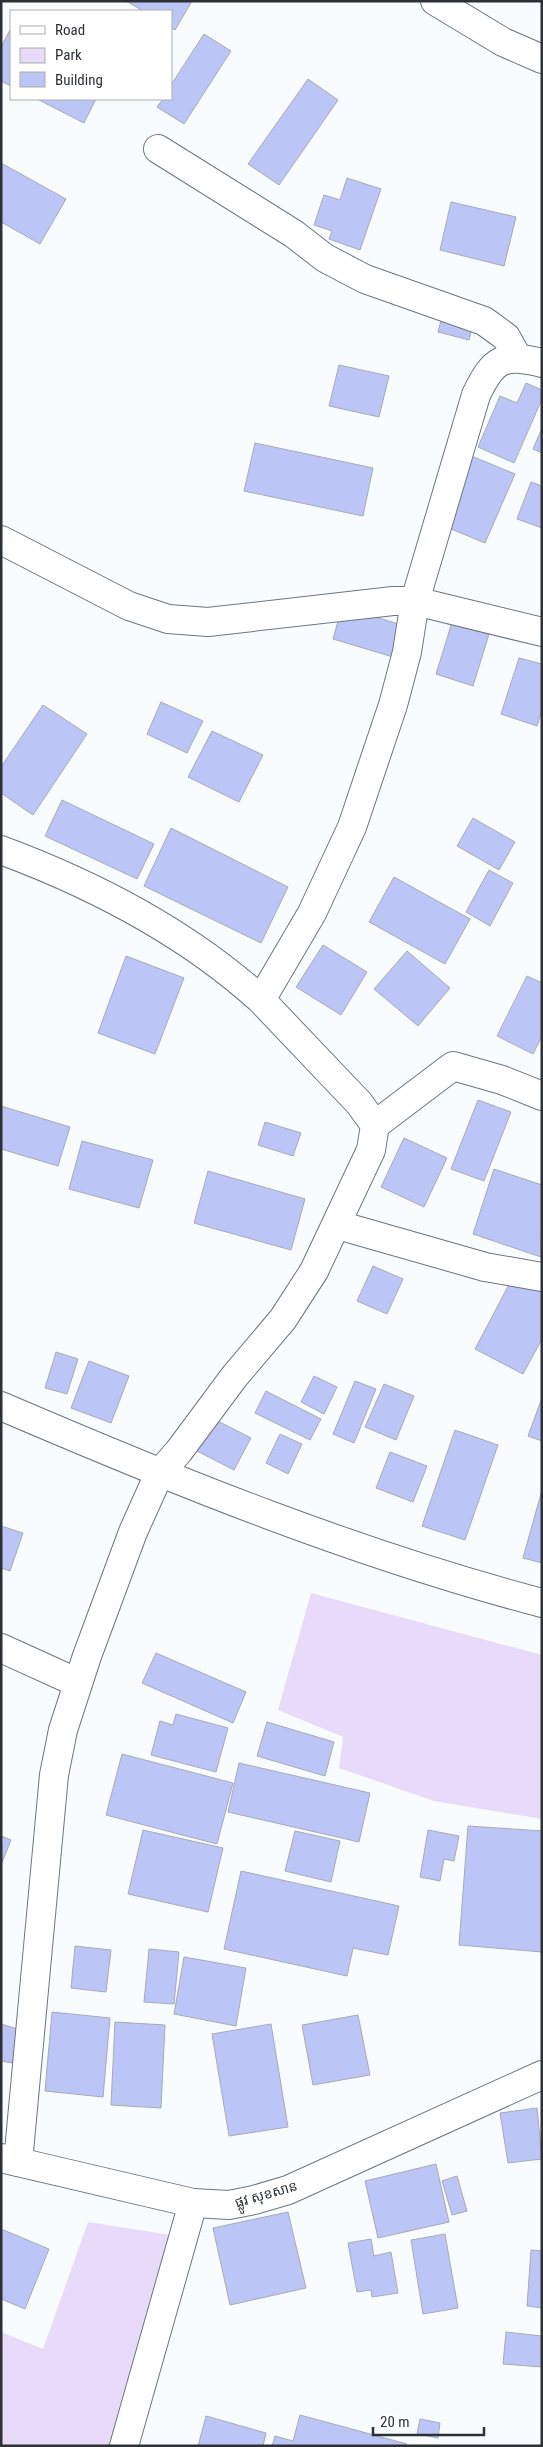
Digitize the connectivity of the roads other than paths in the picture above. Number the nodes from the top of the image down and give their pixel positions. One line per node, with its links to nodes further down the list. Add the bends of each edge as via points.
1 (435, 1): 2 (street, via 503,42)
2 (542, 59)
3 (158, 149): 4 (street, via 294,234 325,258 364,279 484,321)
4 (530, 360): 6 (street, via 499,362 486,373 476,395)
5 (1, 540): 6 (street, via 129,606 168,619 208,622 393,601)
6 (415, 602): 7 (street); 9 (street, via 393,705 352,827 312,913)
7 (542, 632)
8 (1, 850): 9 (street, via 119,902 198,948)
9 (261, 1000): 11 (street)
10 (542, 1096): 11 (street, via 454,1066)
11 (375, 1125): 12 (street, via 372,1150)
12 (338, 1225): 13 (street, via 484,1267); 15 (street, via 314,1271 283,1319)
13 (542, 1277)
14 (1, 1406): 15 (street)
15 (159, 1474): 16 (street, via 307,1530); 18 (street, via 133,1532)
16 (542, 1603)
17 (1, 1648): 18 (street)
18 (78, 1683): 20 (street, via 63,1730 54,1775)
19 (542, 2075): 21 (street, ផ្លូវ សុខសាន, via 288,2190 229,2205)
20 (10, 2160): 21 (street, ផ្លូវ សុខសាន)
21 (193, 2203): 22 (street)
22 (124, 2446)

